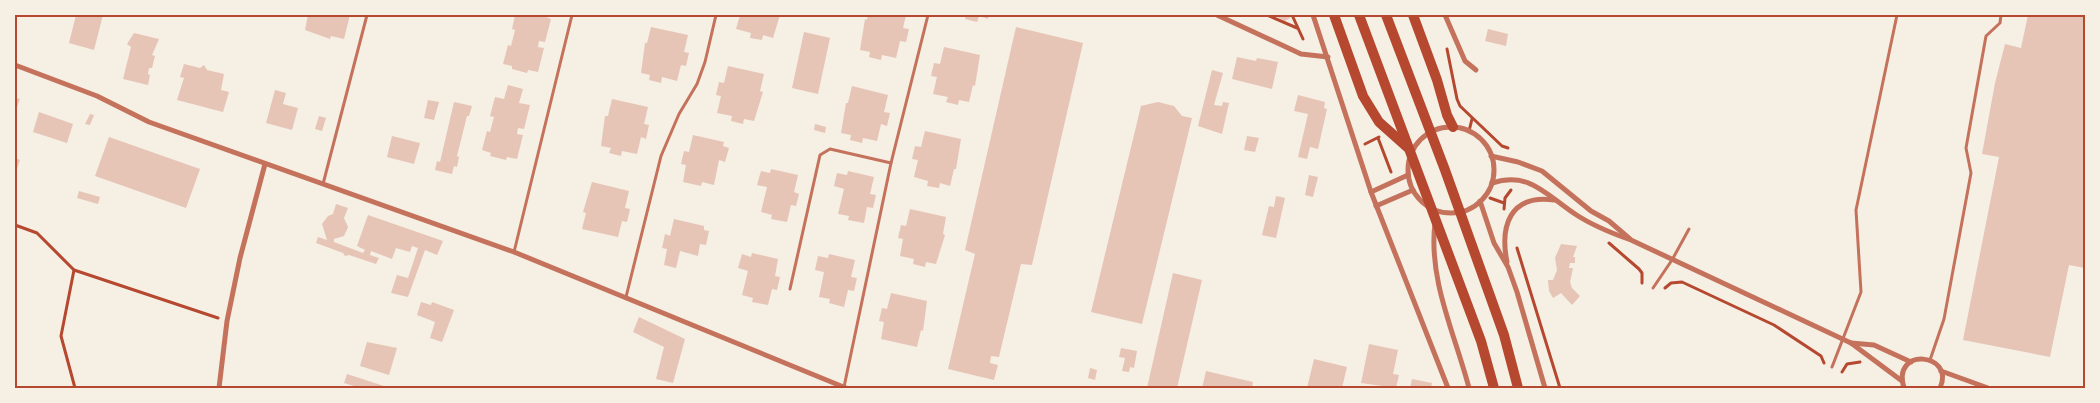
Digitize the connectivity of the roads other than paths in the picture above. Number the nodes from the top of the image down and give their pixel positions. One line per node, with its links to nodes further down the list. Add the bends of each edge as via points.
1 (367, 15): 24 (lane)
2 (572, 15): 33 (lane)
3 (716, 15): 38 (lane, via 697,84 660,156)
4 (928, 15): 20 (lane)
5 (1217, 15): 14 (street, via 1301,54)
6 (1313, 15): 14 (street)
7 (1334, 15): 18 (main road, via 1363,96 1379,122)
8 (1358, 15): 52 (main road, via 1481,341)
9 (1386, 15): 53 (main road, via 1504,335)
10 (1413, 15): 17 (main road)
11 (1445, 15): 16 (street, via 1466,61)
12 (1897, 15): 39 (lane, via 1856,210 1861,292)
13 (2001, 15): 41 (lane, via 2000,23 1986,36 1966,148 1971,172 1944,319)
14 (1328, 57): 26 (street)
15 (15, 65): 21 (street, via 97,96 149,122)
16 (1476, 70)
17 (1453, 127): 18 (street, via 1429,133); 19 (street, via 1469,131 1485,144)
18 (1412, 152): 22 (street)
19 (1491, 156): 23 (street); 32 (street, via 1542,171)
20 (891, 163): 37 (lane, via 830,149 820,155); 49 (lane)
21 (265, 164): 24 (street); 47 (street, via 227,321)
22 (1408, 175): 25 (street); 26 (street)
23 (1492, 183): 27 (street); 28 (street, via 1516,178 1532,183)
24 (323, 184): 33 (street)
25 (1413, 190): 29 (street); 30 (street)
26 (1371, 192): 29 (street)
27 (1480, 201): 30 (street, via 1459,212); 35 (street, via 1494,243)
28 (1556, 201): 32 (street, via 1603,230); 35 (street, via 1536,200 1513,213 1506,225 1504,238)
29 (1376, 206): 50 (street)
30 (1436, 210): 51 (street, via 1433,252 1436,282)
31 (1689, 230): 34 (lane)
32 (1631, 240): 34 (street)
33 (514, 252): 38 (street)
34 (1672, 260): 36 (lane); 39 (street)
35 (1508, 267): 54 (street)
36 (1653, 288)
37 (790, 289)
38 (626, 298): 46 (street)
39 (1843, 339): 40 (street); 43 (lane)
40 (1851, 343): 42 (street, via 1874,345); 45 (street)
41 (1930, 360): 42 (street); 44 (street)
42 (1911, 362): 45 (street, via 1902,374)
43 (1832, 367)
44 (1941, 371): 56 (street); 57 (street)
45 (1902, 381): 55 (street)
46 (831, 382): 48 (lane); 49 (street)
47 (219, 388)
48 (829, 388)
49 (845, 388)
50 (1448, 388)
51 (1470, 388)
52 (1494, 388)
53 (1518, 388)
54 (1546, 388)
55 (1904, 388)
56 (1940, 388)
57 (1988, 388)

